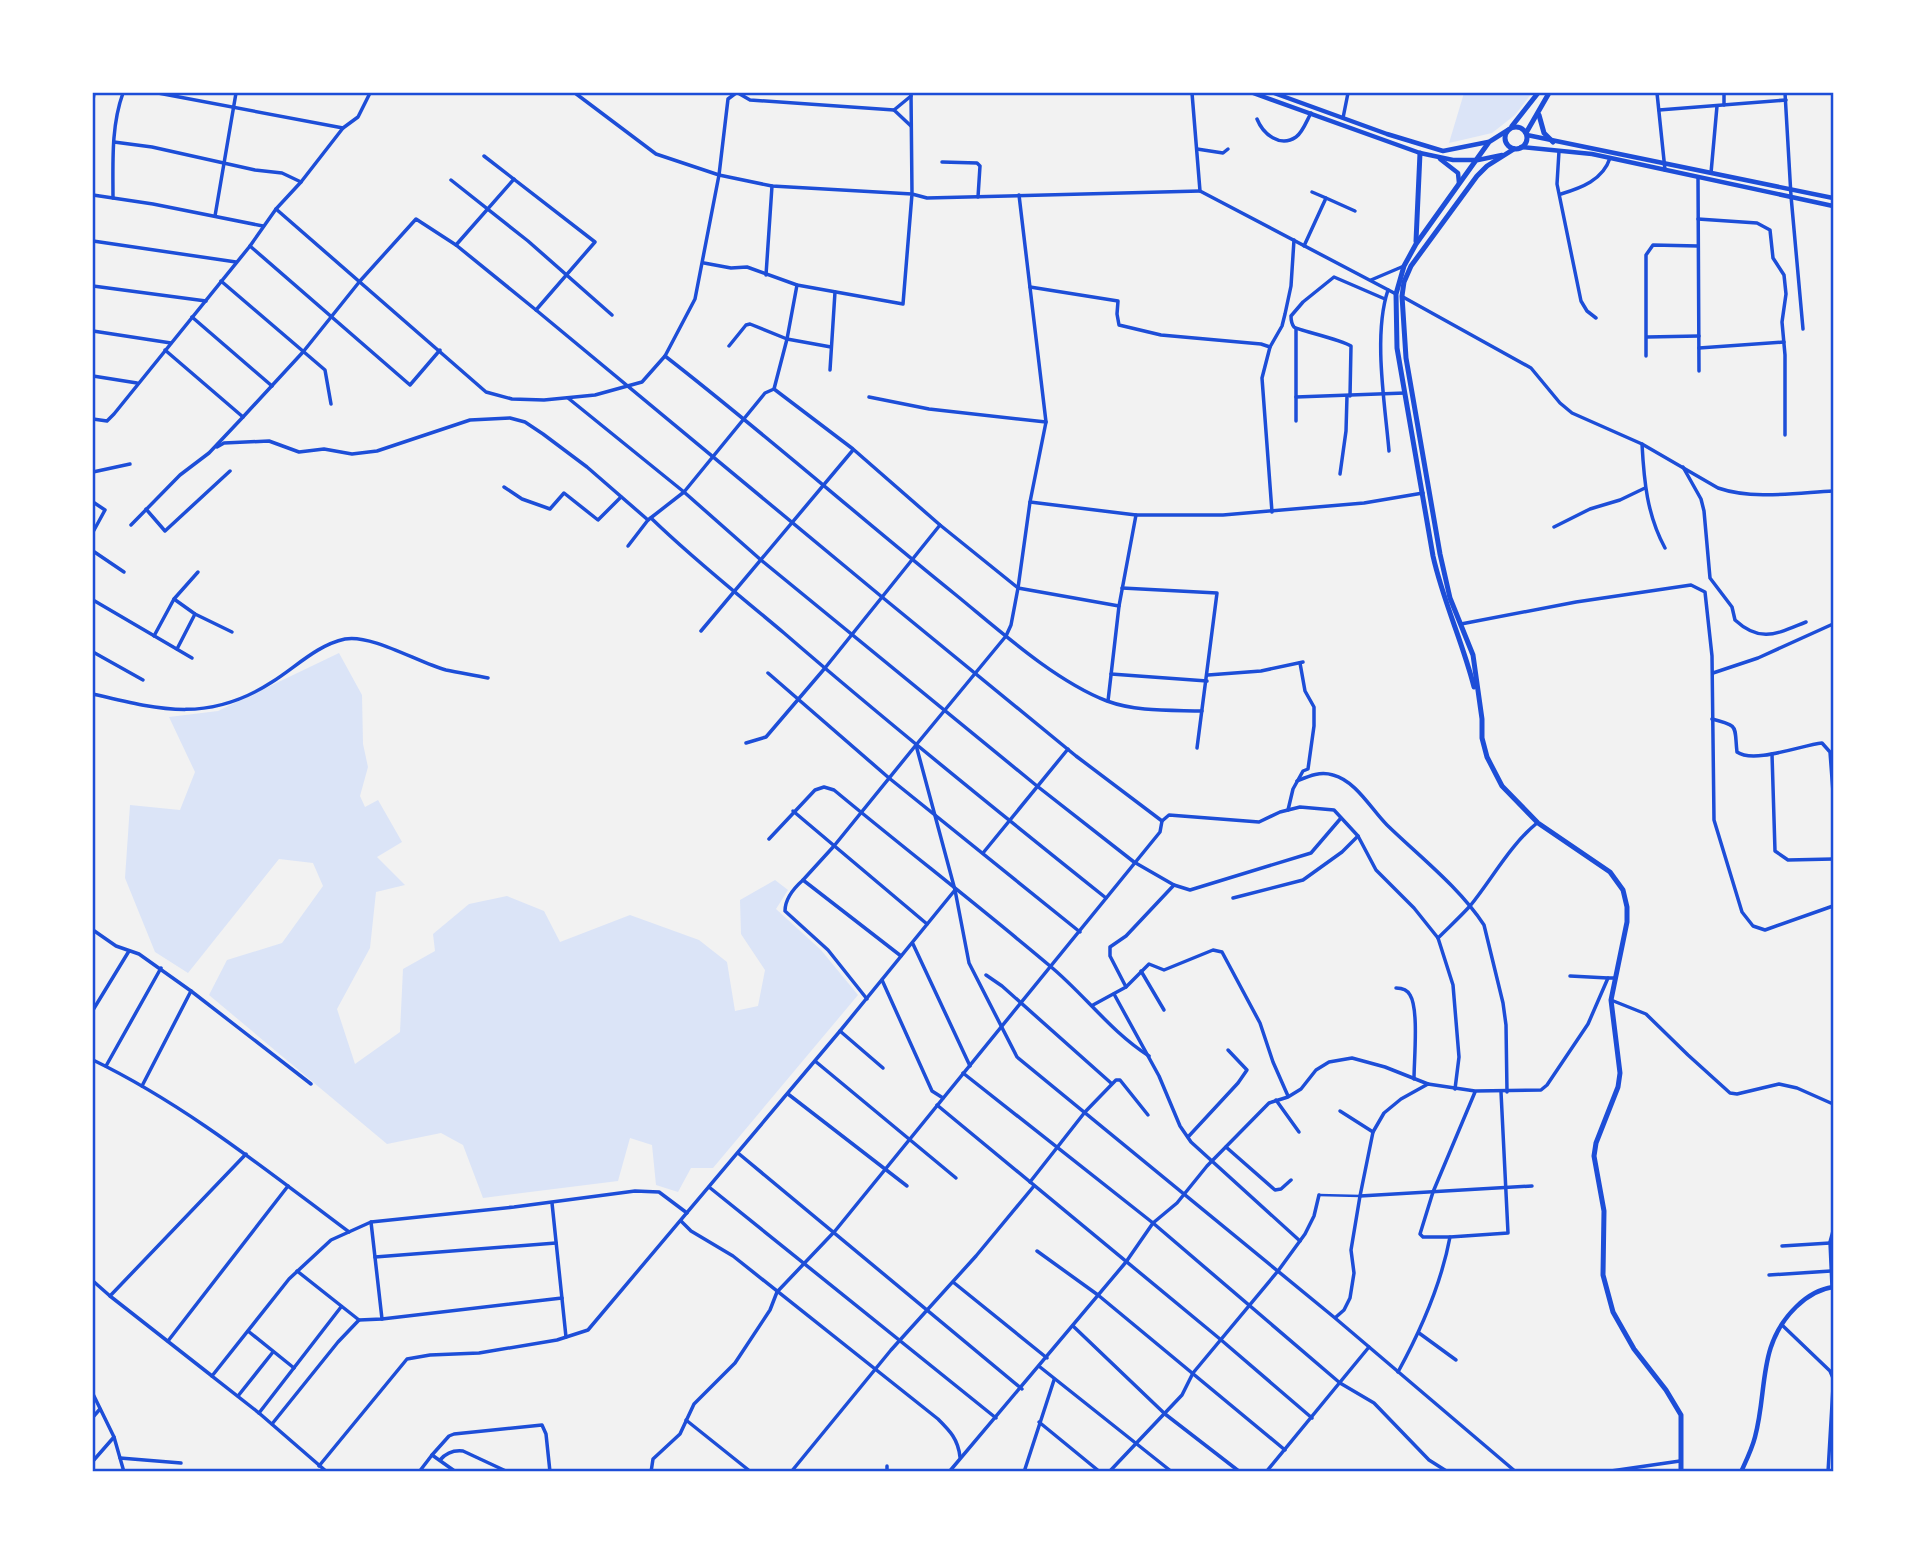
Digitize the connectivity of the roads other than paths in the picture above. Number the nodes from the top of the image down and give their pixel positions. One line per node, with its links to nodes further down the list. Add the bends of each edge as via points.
1 (94, 93): 18 (street)
2 (123, 93): 33 (street)
3 (158, 93): 21 (street)
4 (236, 93): 21 (street)
5 (370, 93): 30 (street, via 358,117)
6 (575, 93): 52 (street, via 656,154)
7 (737, 93): 23 (street, via 750,100); 52 (street, via 728,99)
8 (1192, 93): 37 (street)
9 (1253, 93): 26 (main road)
10 (1274, 93): 28 (main road)
11 (1348, 93): 28 (street)
12 (1538, 93): 31 (main road)
13 (1549, 93): 25 (main road)
14 (1657, 93): 24 (street)
15 (1724, 93): 20 (street)
16 (1786, 93): 19 (street)
17 (911, 94): 23 (street); 29 (street)
18 (93, 100)
19 (1786, 100): 20 (street); 59 (street)
20 (1724, 104): 22 (street)
21 (233, 106): 30 (street); 46 (street)
22 (1717, 106): 24 (street); 51 (street)
23 (894, 110): 29 (street)
24 (1659, 110): 48 (street)
25 (1539, 112): 32 (main road); 35 (main road, via 1540,124)
26 (1311, 113): 27 (street, via 1298,136 1289,140 1268,136); 28 (main road)
27 (1257, 119)
28 (1342, 121): 34 (main road, via 1443,151); 40 (main road)
29 (911, 127): 62 (street)
30 (343, 128): 56 (street)
31 (1509, 129): 32 (main road, via 1518,127); 34 (main road); 36 (main road, via 1506,142)
32 (1526, 134): 35 (main road); 36 (main road, via 1526,142)
33 (114, 142): 46 (street); 68 (street)
34 (1489, 142): 45 (main road)
35 (1553, 142): 48 (main road)
36 (1518, 148): 39 (main road); 41 (main road)
37 (1197, 149): 38 (street, via 1216,153); 60 (street)
38 (1228, 149)
39 (1559, 151): 44 (main road); 65 (street, via 1556,178)
40 (1420, 153): 43 (main road); 80 (main road)
41 (1502, 155): 45 (main road); 98 (main road, via 1477,176 1420,251)
42 (484, 156): 54 (street)
43 (1440, 158): 45 (main road); 57 (main road, via 1458,173)
44 (1610, 158): 49 (main road); 65 (street, via 1607,168 1583,187)
45 (1478, 160): 57 (main road)
46 (223, 162): 56 (street, via 282,173); 75 (street)
47 (942, 162): 67 (street, via 977,163)
48 (1664, 162): 49 (street); 50 (main road)
49 (1665, 170): 53 (main road)
50 (1698, 170): 51 (main road); 53 (street)
51 (1711, 173): 59 (main road)
52 (719, 175): 58 (street); 86 (street)
53 (1698, 177): 66 (main road); 76 (street)
54 (514, 179): 73 (street); 88 (street, via 595,243)
55 (451, 180): 73 (street)
56 (301, 182): 72 (street)
57 (1459, 183): 80 (main road)
58 (772, 186): 62 (street); 89 (street)
59 (1790, 188): 66 (street); 70 (main road)
60 (1200, 191): 64 (street); 78 (street)
61 (1312, 192): 69 (street)
62 (912, 194): 67 (street); 97 (street, via 903,304)
63 (93, 195): 68 (street)
64 (1019, 195): 67 (street); 95 (street)
65 (1560, 195): 105 (street, via 1581,301)
66 (1791, 196): 71 (main road); 107 (street)
67 (978, 197)
68 (113, 198): 75 (street)
69 (1326, 198): 74 (street); 83 (street)
70 (1833, 198)
71 (1833, 206)
72 (276, 209): 77 (street); 91 (street)
73 (487, 210): 81 (street); 88 (street)
74 (1355, 211)
75 (215, 216): 77 (street)
76 (1698, 219): 84 (street); 112 (street, via 1756,223 1770,230 1773,258 1784,275)
77 (263, 226): 82 (street)
78 (1294, 240): 83 (street); 116 (street, via 1286,314)
79 (93, 241): 85 (street)
80 (1416, 244): 87 (main road)
81 (456, 245): 91 (street, via 416,219); 101 (street)
82 (250, 246): 85 (street); 104 (street)
83 (1304, 246): 92 (street)
84 (1698, 246): 109 (street); 110 (street, via 1653,246 1646,254)
85 (236, 262): 90 (street)
86 (704, 263): 89 (street, via 747,267); 121 (street, via 695,299)
87 (1404, 266): 92 (street); 98 (main road)
88 (566, 275): 101 (street); 102 (street)
89 (766, 275): 93 (street)
90 (221, 281): 100 (street); 120 (street)
91 (360, 281): 104 (street); 119 (street)
92 (1370, 281): 96 (street)
93 (797, 285): 97 (street); 111 (street)
94 (93, 286): 100 (street)
95 (1029, 287): 116 (street, via 1118,301 1119,325 1161,335); 141 (street)
96 (1388, 290): 98 (street); 99 (street)
97 (835, 292): 115 (street)
98 (1399, 295): 130 (main road, via 1397,348); 143 (street, via 1531,368 1572,413); 187 (main road, via 1440,554)
99 (1385, 299): 106 (street, via 1334,277 1291,316); 131 (street)
100 (206, 301): 103 (street)
101 (536, 310): 128 (street)
102 (612, 315)
103 (192, 317): 113 (street); 127 (street)
104 (331, 317): 119 (street, via 410,385); 120 (street)
105 (1596, 318)
106 (1296, 329): 132 (street, via 1351,345); 134 (street)
107 (1803, 329)
108 (93, 331): 113 (street)
109 (1699, 336): 110 (street); 117 (street)
110 (1647, 337): 122 (street)
111 (787, 339): 114 (street, via 750,324); 115 (street); 129 (street)
112 (1784, 342): 117 (street); 142 (street)
113 (171, 343): 118 (street)
114 (729, 346)
115 (831, 347): 123 (street)
116 (1270, 347): 163 (street, via 1262,378)
117 (1699, 348): 124 (street)
118 (165, 350): 126 (street); 137 (street)
119 (440, 350): 135 (street, via 486,392 512,399)
120 (303, 352): 127 (street); 136 (street, via 325,370)
121 (666, 356): 128 (street, via 642,382); 138 (street)
122 (1646, 356)
123 (830, 370)
124 (1699, 371)
125 (93, 376): 126 (street)
126 (137, 383): 139 (street, via 107,421)
127 (272, 386): 137 (street)
128 (630, 386): 135 (street); 147 (street)
129 (774, 388): 138 (street); 145 (street)
130 (1405, 393): 131 (street); 158 (main road)
131 (1384, 394): 132 (street); 146 (street)
132 (1349, 396): 134 (street); 152 (street)
133 (869, 397): 141 (street)
134 (1296, 397): 140 (street)
135 (568, 398): 157 (street)
136 (331, 404)
137 (243, 417): 144 (street)
138 (744, 418): 147 (street); 153 (street)
139 (93, 419)
140 (1296, 421)
141 (1046, 422): 161 (street)
142 (1785, 435)
143 (1642, 444): 149 (street); 155 (street)
144 (213, 449): 159 (street, via 224,443 269,441 299,452 324,449 352,454 377,451 470,420 510,418 543,434); 162 (street)
145 (853, 449): 153 (street); 167 (street)
146 (1389, 451)
147 (713, 455): 157 (street); 166 (street)
148 (130, 464): 151 (street)
149 (1682, 466): 156 (street, via 1730,492); 186 (street, via 1704,511 1710,578 1732,607 1735,620 1772,636)
150 (230, 471): 162 (street, via 165,531)
151 (93, 472)
152 (1340, 474)
153 (822, 485): 166 (street); 175 (street)
154 (504, 487): 159 (street, via 550,509 564,493 598,520)
155 (1644, 488): 169 (street); 172 (street, via 1653,526)
156 (1833, 491)
157 (684, 492): 165 (street); 174 (street)
158 (1423, 493): 163 (street); 210 (main road, via 1438,580 1467,658)
159 (621, 497): 165 (street)
160 (93, 502): 170 (street, via 106,510)
161 (1030, 502): 164 (street); 178 (street)
162 (146, 509): 168 (street)
163 (1272, 512): 164 (street)
164 (1136, 515): 179 (street)
165 (650, 519): 171 (street); 180 (street)
166 (791, 522): 174 (street); 181 (street)
167 (940, 524): 175 (street); 178 (street)
168 (131, 525)
169 (1554, 527)
170 (93, 532)
171 (628, 546)
172 (1665, 548)
173 (93, 551): 176 (street)
174 (761, 560): 180 (street); 191 (street)
175 (912, 560): 181 (street); 193 (street)
176 (124, 572)
177 (198, 572): 182 (street)
178 (1018, 588): 184 (street); 193 (street)
179 (1122, 588): 184 (street); 203 (street, via 1217,593)
180 (736, 592): 189 (street); 197 (street)
181 (882, 597): 191 (street); 198 (street)
182 (174, 599): 185 (street); 192 (street)
183 (93, 600): 192 (street)
184 (1119, 606): 201 (street)
185 (195, 614): 190 (street); 194 (street)
186 (1806, 622)
187 (1460, 624): 200 (street, via 1690,585 1705,592); 210 (main road, via 1473,655)
188 (1833, 624): 200 (street)
189 (701, 631)
190 (232, 632)
191 (853, 634): 197 (street); 208 (street)
192 (153, 636): 194 (street)
193 (1006, 636): 198 (street); 207 (street, via 1078,688)
194 (177, 649): 196 (street)
195 (93, 652): 204 (street)
196 (192, 658)
197 (825, 668): 206 (street); 213 (street)
198 (976, 672): 208 (street); 215 (street)
199 (768, 673): 206 (street)
200 (1713, 673): 211 (street)
201 (1111, 674): 203 (street); 207 (street)
202 (488, 678): 205 (street, via 445,670 372,641 345,639 316,651 271,683 205,710 166,710)
203 (1207, 678): 209 (street); 218 (street, via 1301,663 1305,691 1314,707 1314,726 1308,769)
204 (143, 680)
205 (93, 694)
206 (797, 699): 212 (street, via 766,737); 217 (street)
207 (1108, 701): 209 (street, via 1133,709)
208 (946, 709): 213 (street); 219 (street)
209 (1202, 711): 214 (street)
210 (1482, 719): 228 (main road, via 1487,757 1502,786)
211 (1712, 719): 216 (street, via 1730,723 1737,736 1737,752 1743,756); 240 (street, via 1714,820 1742,912 1753,926 1765,930)
212 (746, 743)
213 (916, 746): 217 (street); 224 (street); 226 (street)
214 (1197, 748)
215 (1068, 749): 219 (street); 227 (street)
216 (1773, 754): 220 (street, via 1822,743 1830,752); 233 (street, via 1775,851 1788,860)
217 (889, 778): 223 (street); 224 (street)
218 (1297, 782): 221 (street); 241 (street, via 1320,773 1345,780)
219 (1037, 786): 226 (street); 234 (street)
220 (1833, 792)
221 (1288, 810): 225 (street, via 1334,810); 227 (street, via 1259,822 1169,815)
222 (793, 811): 223 (street, via 824,787); 230 (street); 231 (street)
223 (861, 812): 231 (street); 237 (street)
224 (932, 812): 232 (street); 237 (street)
225 (1341, 818): 229 (street); 236 (street, via 1311,853 1190,890)
226 (1009, 821): 232 (street); 238 (street)
227 (1162, 821): 234 (street, via 1160,832)
228 (1538, 823): 241 (street); 254 (main road, via 1610,872 1623,890 1627,922)
229 (1358, 836): 239 (street, via 1304,880); 245 (street, via 1376,870)
230 (769, 839)
231 (834, 846): 235 (street); 242 (street)
232 (983, 853): 244 (street)
233 (1833, 859)
234 (1135, 863): 236 (street); 238 (street)
235 (803, 880): 248 (street); 260 (street, via 790,895 785,911 828,950)
236 (1174, 885): 256 (street, via 1110,947)
237 (954, 890): 242 (street); 249 (street); 266 (street, via 969,964)
238 (1106, 898): 244 (street)
239 (1233, 898)
240 (1833, 906)
241 (1468, 907): 245 (street); 284 (street, via 1484,925 1503,1003)
242 (927, 923): 246 (street)
243 (93, 930): 247 (street)
244 (1080, 932): 249 (street)
245 (1438, 938): 281 (street, via 1453,985 1459,1056)
246 (912, 943): 248 (street); 273 (street)
247 (130, 951): 250 (street); 264 (street)
248 (901, 956): 255 (street)
249 (1051, 967): 262 (street); 263 (street)
250 (161, 968): 258 (street); 272 (street)
251 (1141, 971): 256 (street); 265 (street); 286 (street, via 1149,964 1164,970 1213,950 1222,951 1260,1023)
252 (986, 975): 262 (street)
253 (1570, 976): 254 (street)
254 (1612, 978): 261 (main road); 284 (street, via 1547,1085 1541,1090)
255 (882, 980): 260 (street); 287 (street, via 932,1091)
256 (1126, 987): 259 (street)
257 (1396, 988): 276 (street, via 1409,993 1416,1014)
258 (191, 991): 278 (street); 280 (street)
259 (1114, 994): 263 (street); 269 (street)
260 (867, 999): 267 (street)
261 (1611, 1000): 289 (street, via 1646,1014 1730,1093 1779,1084); 392 (main road, via 1620,1073 1594,1156 1604,1210 1603,1275 1613,1312 1681,1415)
262 (1020, 1003): 266 (street); 277 (street)
263 (1093, 1006): 269 (street, via 1127,1042)
264 (93, 1010)
265 (1164, 1010)
266 (1002, 1025): 273 (street); 292 (street, via 1017,1057)
267 (840, 1031): 271 (street); 274 (street)
268 (1228, 1049): 296 (street, via 1247,1070)
269 (1149, 1056): 296 (street)
270 (93, 1060): 272 (street)
271 (815, 1061): 285 (street); 297 (street)
272 (106, 1066): 280 (street)
273 (970, 1066): 275 (street)
274 (883, 1068)
275 (963, 1073): 287 (street); 299 (street)
276 (1414, 1079): 279 (street); 286 (street, via 1352,1058 1315,1070 1301,1089)
277 (1111, 1083): 292 (street); 293 (street, via 1120,1080)
278 (311, 1084)
279 (1428, 1084): 281 (street); 295 (street, via 1384,1113)
280 (142, 1086): 301 (street)
281 (1455, 1089): 282 (street)
282 (1475, 1091): 283 (street); 312 (street)
283 (1501, 1092): 284 (street); 309 (street)
284 (1507, 1092)
285 (788, 1094): 300 (street); 303 (street)
286 (1288, 1097): 288 (street)
287 (943, 1098): 290 (street)
288 (1276, 1100): 294 (street); 298 (street)
289 (1833, 1104)
290 (937, 1105): 297 (street); 306 (street)
291 (1340, 1111): 295 (street)
292 (1085, 1112): 299 (street); 313 (street)
293 (1148, 1115)
294 (1299, 1132)
295 (1373, 1132): 315 (street)
296 (1188, 1137): 302 (street)
297 (909, 1140): 303 (street); 304 (street)
298 (1226, 1147): 302 (street); 305 (street, via 1275,1191)
299 (1056, 1148): 306 (street); 320 (street)
300 (738, 1153): 311 (street); 321 (street)
301 (246, 1154): 307 (street); 341 (street)
302 (1213, 1161): 313 (street); 325 (street)
303 (885, 1169): 308 (street); 321 (street)
304 (956, 1178)
305 (1291, 1180)
306 (1032, 1184): 331 (street); 338 (street)
307 (288, 1186): 323 (street); 357 (street)
308 (907, 1186)
309 (1507, 1186): 310 (street); 312 (street); 324 (street, via 1508,1233)
310 (1532, 1186)
311 (709, 1187): 317 (street); 332 (street)
312 (1433, 1192): 315 (street); 324 (street, via 1420,1234)
313 (1184, 1195): 320 (street); 334 (street)
314 (1319, 1195): 315 (street); 325 (street)
315 (1360, 1196): 347 (street, via 1350,1298)
316 (552, 1202): 317 (street, via 659,1192); 319 (street); 326 (street)
317 (687, 1213): 318 (street)
318 (681, 1221): 340 (street); 354 (street, via 588,1330)
319 (371, 1222): 323 (street); 330 (street)
320 (1153, 1223): 331 (street); 344 (street)
321 (835, 1231): 332 (street); 346 (street)
322 (1833, 1231): 327 (street)
323 (349, 1232): 333 (street, via 331,1240)
324 (1450, 1237): 353 (street)
325 (1300, 1241): 334 (street)
326 (556, 1243): 330 (street); 343 (street)
327 (1830, 1243): 328 (street); 335 (street)
328 (1782, 1246)
329 (1037, 1251): 342 (street)
330 (375, 1257): 348 (street)
331 (1126, 1262): 342 (street); 355 (street)
332 (805, 1265): 340 (street); 356 (street)
333 (297, 1271): 345 (street); 352 (street)
334 (1278, 1271): 344 (street); 347 (street)
335 (1831, 1271): 336 (street); 339 (street)
336 (1769, 1275)
337 (93, 1282): 341 (street)
338 (953, 1282): 346 (street); 360 (street)
339 (1833, 1287): 350 (main road, via 1801,1301)
340 (777, 1292): 364 (street); 381 (street, via 735,1363 694,1404)
341 (110, 1296): 357 (street)
342 (1098, 1296): 351 (street); 366 (street)
343 (562, 1298): 348 (street); 354 (street)
344 (1249, 1305): 355 (street); 370 (street)
345 (341, 1307): 349 (street); 363 (street)
346 (927, 1311): 356 (street); 372 (street)
347 (1335, 1318): 358 (street)
348 (382, 1319): 349 (street)
349 (359, 1320): 383 (street)
350 (1780, 1324): 368 (street); 417 (main road, via 1768,1353 1755,1437)
351 (1073, 1326): 360 (street); 377 (street)
352 (248, 1331): 359 (street); 367 (street)
353 (1419, 1333): 361 (street); 365 (street)
354 (566, 1337): 394 (street, via 407,1360)
355 (1220, 1339): 366 (street); 380 (street)
356 (901, 1340): 364 (street); 379 (street)
357 (168, 1341): 367 (street)
358 (1369, 1348): 365 (street); 370 (street)
359 (273, 1352): 363 (street); 374 (street)
360 (1047, 1358): 362 (street)
361 (1457, 1360)
362 (1040, 1367): 369 (street); 372 (street)
363 (294, 1368): 376 (street)
364 (875, 1370): 389 (street, via 953,1433); 404 (street)
365 (1398, 1372): 414 (street)
366 (1193, 1373): 377 (street); 386 (street)
367 (212, 1376): 374 (street)
368 (1833, 1378)
369 (1054, 1380): 382 (street); 385 (street)
370 (1340, 1383): 380 (street); 413 (street, via 1374,1404 1429,1460)
371 (1833, 1387): 418 (street)
372 (1022, 1389): 379 (street)
373 (93, 1394): 375 (street)
374 (238, 1396): 376 (street)
375 (100, 1409): 378 (street); 384 (street)
376 (259, 1413): 383 (street)
377 (1165, 1414): 385 (street); 411 (street)
378 (93, 1417)
379 (996, 1418): 389 (street)
380 (1312, 1418): 386 (street)
381 (686, 1420): 402 (street, via 680,1434 653,1459); 403 (street)
382 (1039, 1422): 407 (street); 408 (street)
383 (272, 1424): 394 (street)
384 (114, 1437): 388 (street); 391 (street)
385 (1137, 1445): 409 (street); 410 (street)
386 (1285, 1450): 412 (street)
387 (432, 1455): 390 (street); 398 (street); 401 (street, via 454,1434 542,1425)
388 (119, 1458): 393 (street); 396 (street)
389 (960, 1459): 406 (street)
390 (440, 1460): 399 (street); 400 (street, via 463,1451)
391 (93, 1461)
392 (1682, 1461): 415 (street); 416 (main road)
393 (181, 1463)
394 (319, 1466): 397 (street)
395 (887, 1466): 405 (street)
396 (124, 1472)
397 (327, 1472)
398 (419, 1472)
399 (456, 1472)
400 (508, 1472)
401 (550, 1472)
402 (651, 1472)
403 (751, 1472)
404 (791, 1472)
405 (887, 1472)
406 (949, 1472)
407 (1025, 1472)
408 (1100, 1472)
409 (1109, 1472)
410 (1172, 1472)
411 (1240, 1472)
412 (1266, 1472)
413 (1448, 1472)
414 (1516, 1472)
415 (1604, 1472)
416 (1681, 1472)
417 (1741, 1472)
418 (1828, 1472)

